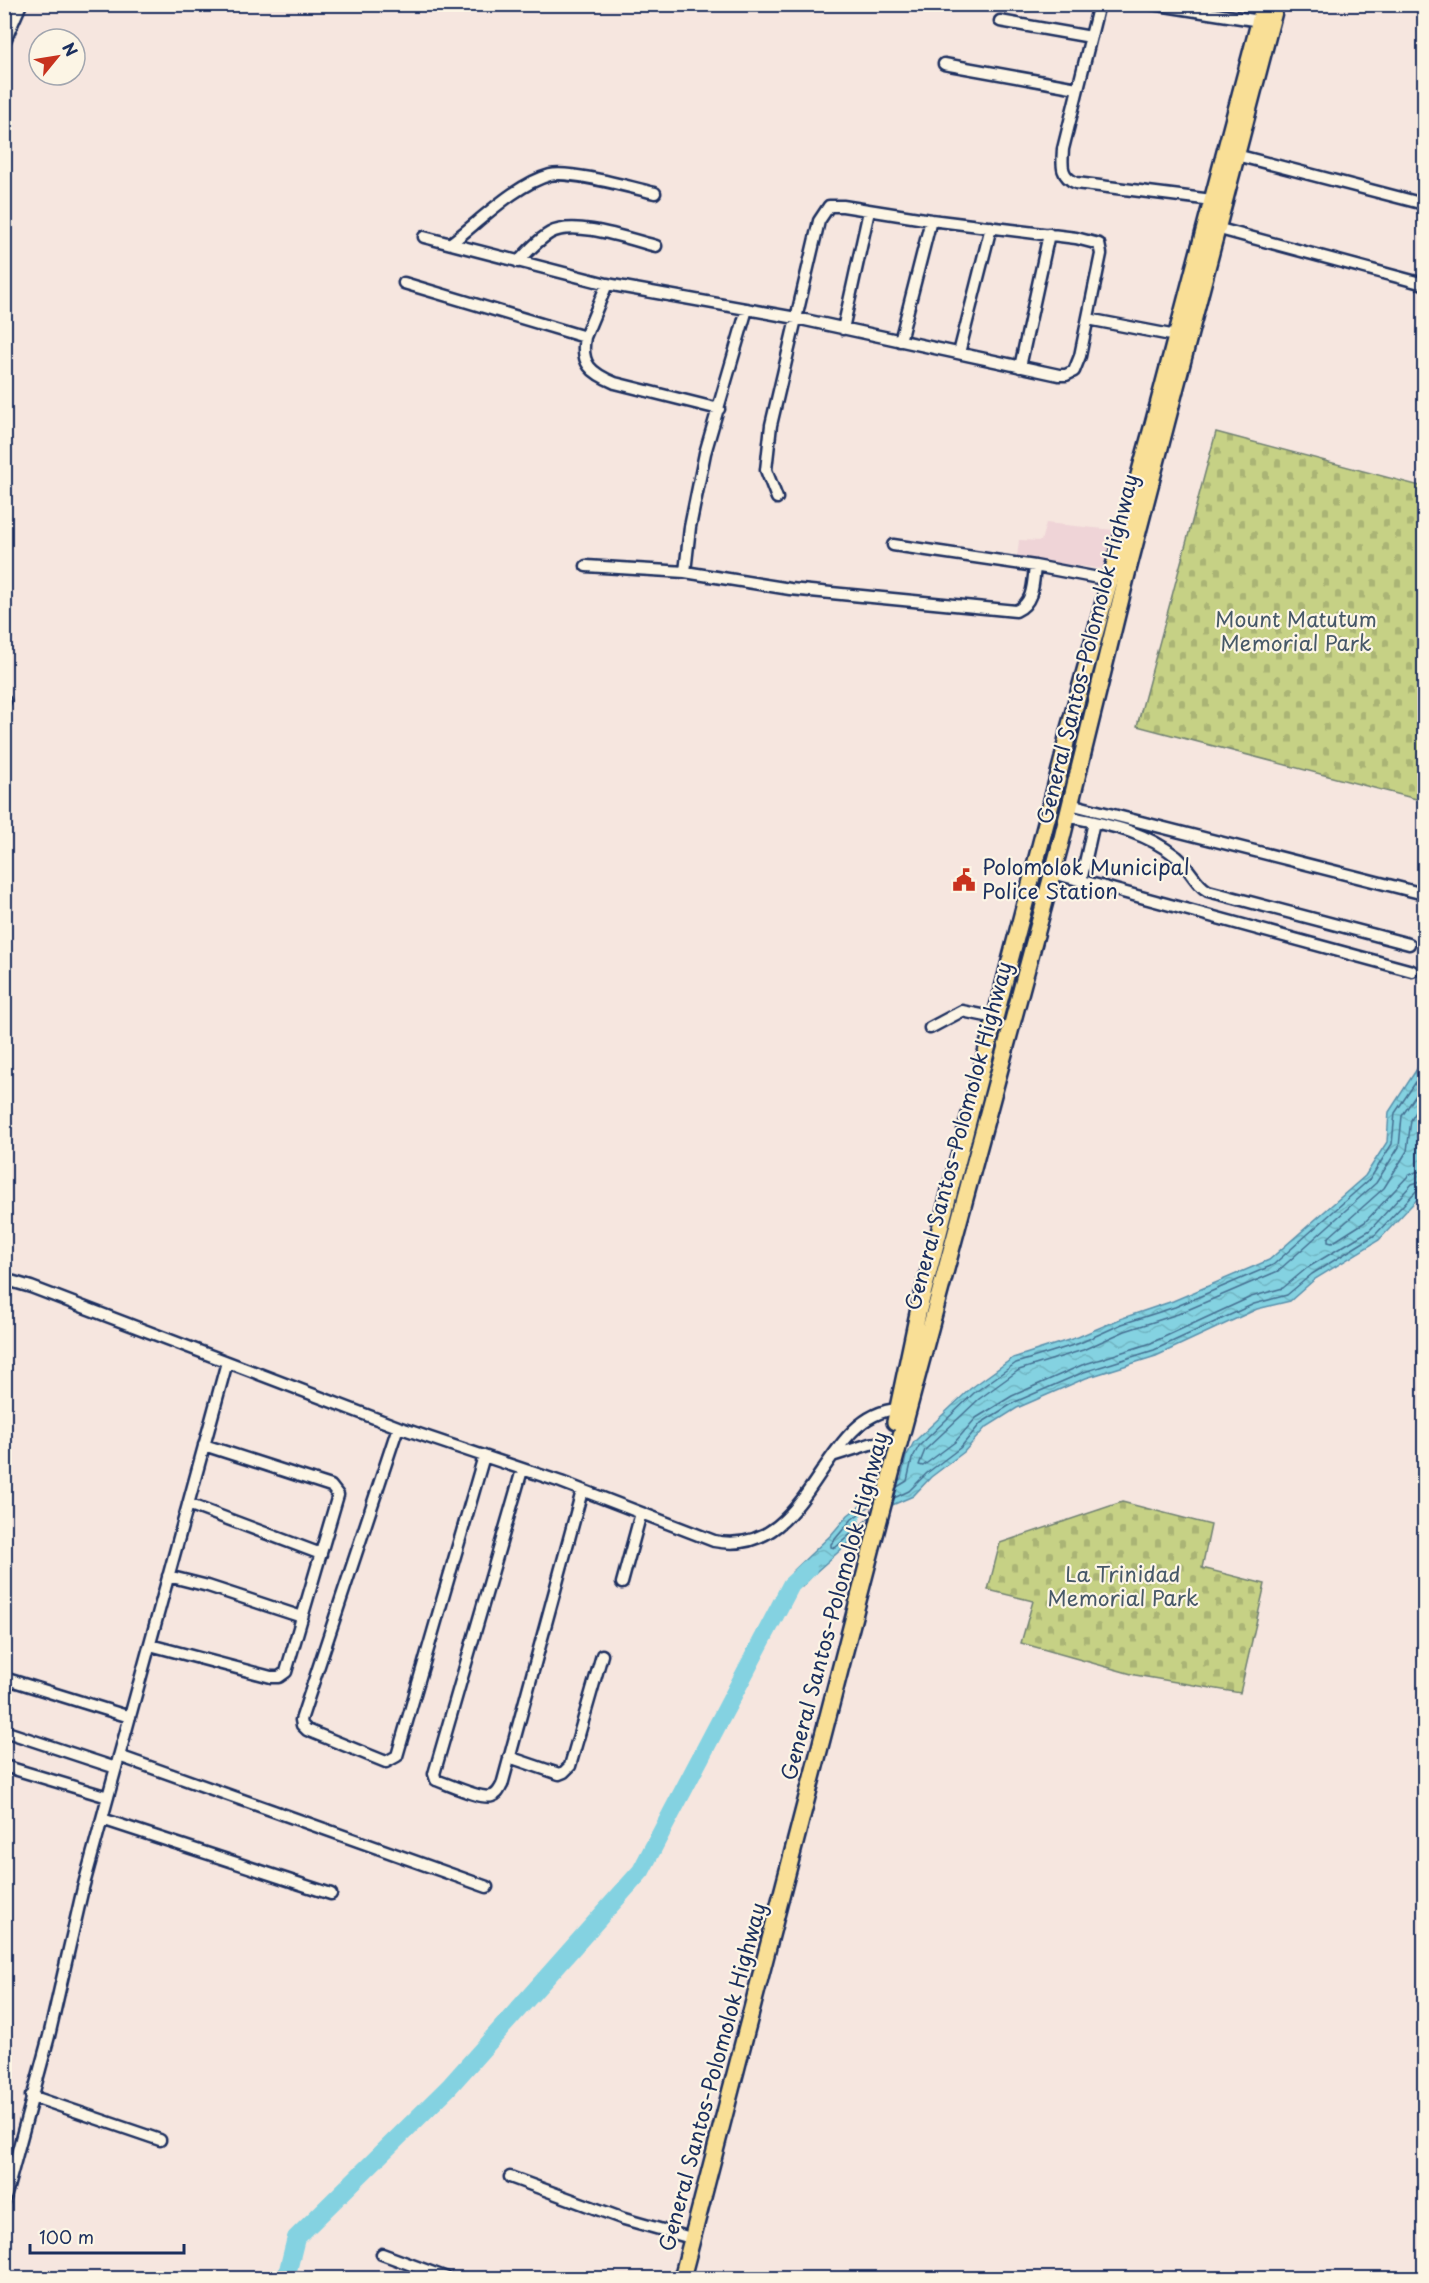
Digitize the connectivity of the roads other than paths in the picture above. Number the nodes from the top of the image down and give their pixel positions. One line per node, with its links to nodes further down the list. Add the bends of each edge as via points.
1 (21, 4): 9 (street)
2 (1099, 4): 8 (street)
3 (1152, 4): 7 (street)
4 (1264, 4): 7 (highway)
5 (1276, 4): 12 (highway, General Santos-Polomolok Highway)
6 (1000, 21): 8 (street)
7 (1260, 21): 14 (highway)
8 (1091, 37): 11 (street)
9 (4, 43)
10 (945, 64): 11 (street)
11 (1077, 88): 14 (street, via 1063,149 1062,169 1066,177 1076,183)
12 (1236, 155): 15 (street); 19 (highway, General Santos-Polomolok Highway)
13 (655, 193): 22 (street, via 604,181 552,175 521,190)
14 (1212, 200): 32 (highway)
15 (1425, 204)
16 (869, 211): 17 (street); 29 (street, via 832,205 822,214); 31 (street)
17 (931, 220): 18 (street); 34 (street)
18 (991, 227): 20 (street); 35 (street)
19 (1216, 228): 27 (street); 44 (highway, General Santos-Polomolok Highway)
20 (1049, 234): 30 (street, via 1092,241 1100,246); 36 (street)
21 (424, 237): 22 (street)
22 (451, 243): 24 (street)
23 (656, 246): 24 (street, via 590,230 562,228 537,243)
24 (519, 262): 26 (street)
25 (405, 283): 33 (street)
26 (607, 284): 28 (street); 33 (street)
27 (1425, 284)
28 (747, 309): 29 (street); 37 (street)
29 (796, 318): 31 (street); 38 (street, via 766,458 766,470)
30 (1088, 319): 32 (street); 36 (street, via 1078,365 1071,374)
31 (843, 329): 34 (street)
32 (1176, 336): 43 (highway)
33 (585, 337): 37 (street, via 585,361 603,377)
34 (900, 341): 35 (street)
35 (959, 353): 36 (street)
36 (1020, 367)
37 (719, 409): 42 (street, via 697,491)
38 (777, 498)
39 (893, 545): 41 (street)
40 (586, 566): 42 (street)
41 (1035, 566): 42 (street, via 1030,597 1016,611 790,589); 43 (street)
42 (685, 572)
43 (1109, 580): 51 (highway)
44 (1069, 810): 45 (street); 46 (highway, General Santos-Polomolok Highway); 48 (street)
45 (1094, 822): 47 (street); 49 (street, via 1150,838 1183,862 1208,891)
46 (1053, 873): 47 (street); 62 (highway, General Santos-Polomolok Highway)
47 (1081, 881): 50 (street)
48 (1425, 894)
49 (1409, 944)
50 (1412, 971)
51 (996, 1018): 52 (street, via 962,1011); 55 (highway, via 918,1313)
52 (930, 1028)
53 (4, 1279): 54 (street)
54 (227, 1362): 56 (street); 58 (street)
55 (898, 1409): 57 (highway); 59 (street, via 862,1422)
56 (398, 1427): 60 (street); 60 (street, via 301,1720 307,1730 386,1762 397,1756)
57 (890, 1441): 59 (street); 62 (highway)
58 (204, 1445): 64 (street); 67 (street, via 334,1489 338,1495)
59 (834, 1455): 65 (street, via 794,1511 772,1530 750,1540 714,1541)
60 (484, 1456): 61 (street)
61 (522, 1470): 63 (street); 77 (street, via 434,1776 436,1780 489,1797 497,1794 502,1785)
62 (887, 1470): 66 (highway)
63 (582, 1491): 65 (street); 77 (street)
64 (188, 1504): 67 (street); 68 (street)
65 (641, 1513): 69 (street)
66 (867, 1548): 88 (highway); 92 (highway, General Santos-Polomolok Highway)
67 (321, 1554): 70 (street)
68 (168, 1576): 70 (street); 71 (street)
69 (622, 1583)
70 (302, 1617): 71 (street, via 286,1672 276,1678)
71 (150, 1645): 74 (street)
72 (602, 1655): 77 (street, via 567,1771 559,1774)
73 (4, 1678): 74 (street)
74 (130, 1717): 76 (street)
75 (4, 1731): 79 (street)
76 (119, 1756): 79 (street); 82 (street)
77 (509, 1757)
78 (4, 1766): 80 (street)
79 (116, 1768): 80 (street)
80 (108, 1797): 81 (street)
81 (102, 1819): 83 (street); 84 (street)
82 (487, 1887)
83 (331, 1894)
84 (31, 2096): 85 (street); 87 (street)
85 (160, 2140)
86 (510, 2177): 88 (street, via 624,2219)
87 (4, 2202)
88 (684, 2236): 91 (highway)
89 (382, 2254): 90 (street)
90 (447, 2278)
91 (672, 2278)
92 (682, 2278)

